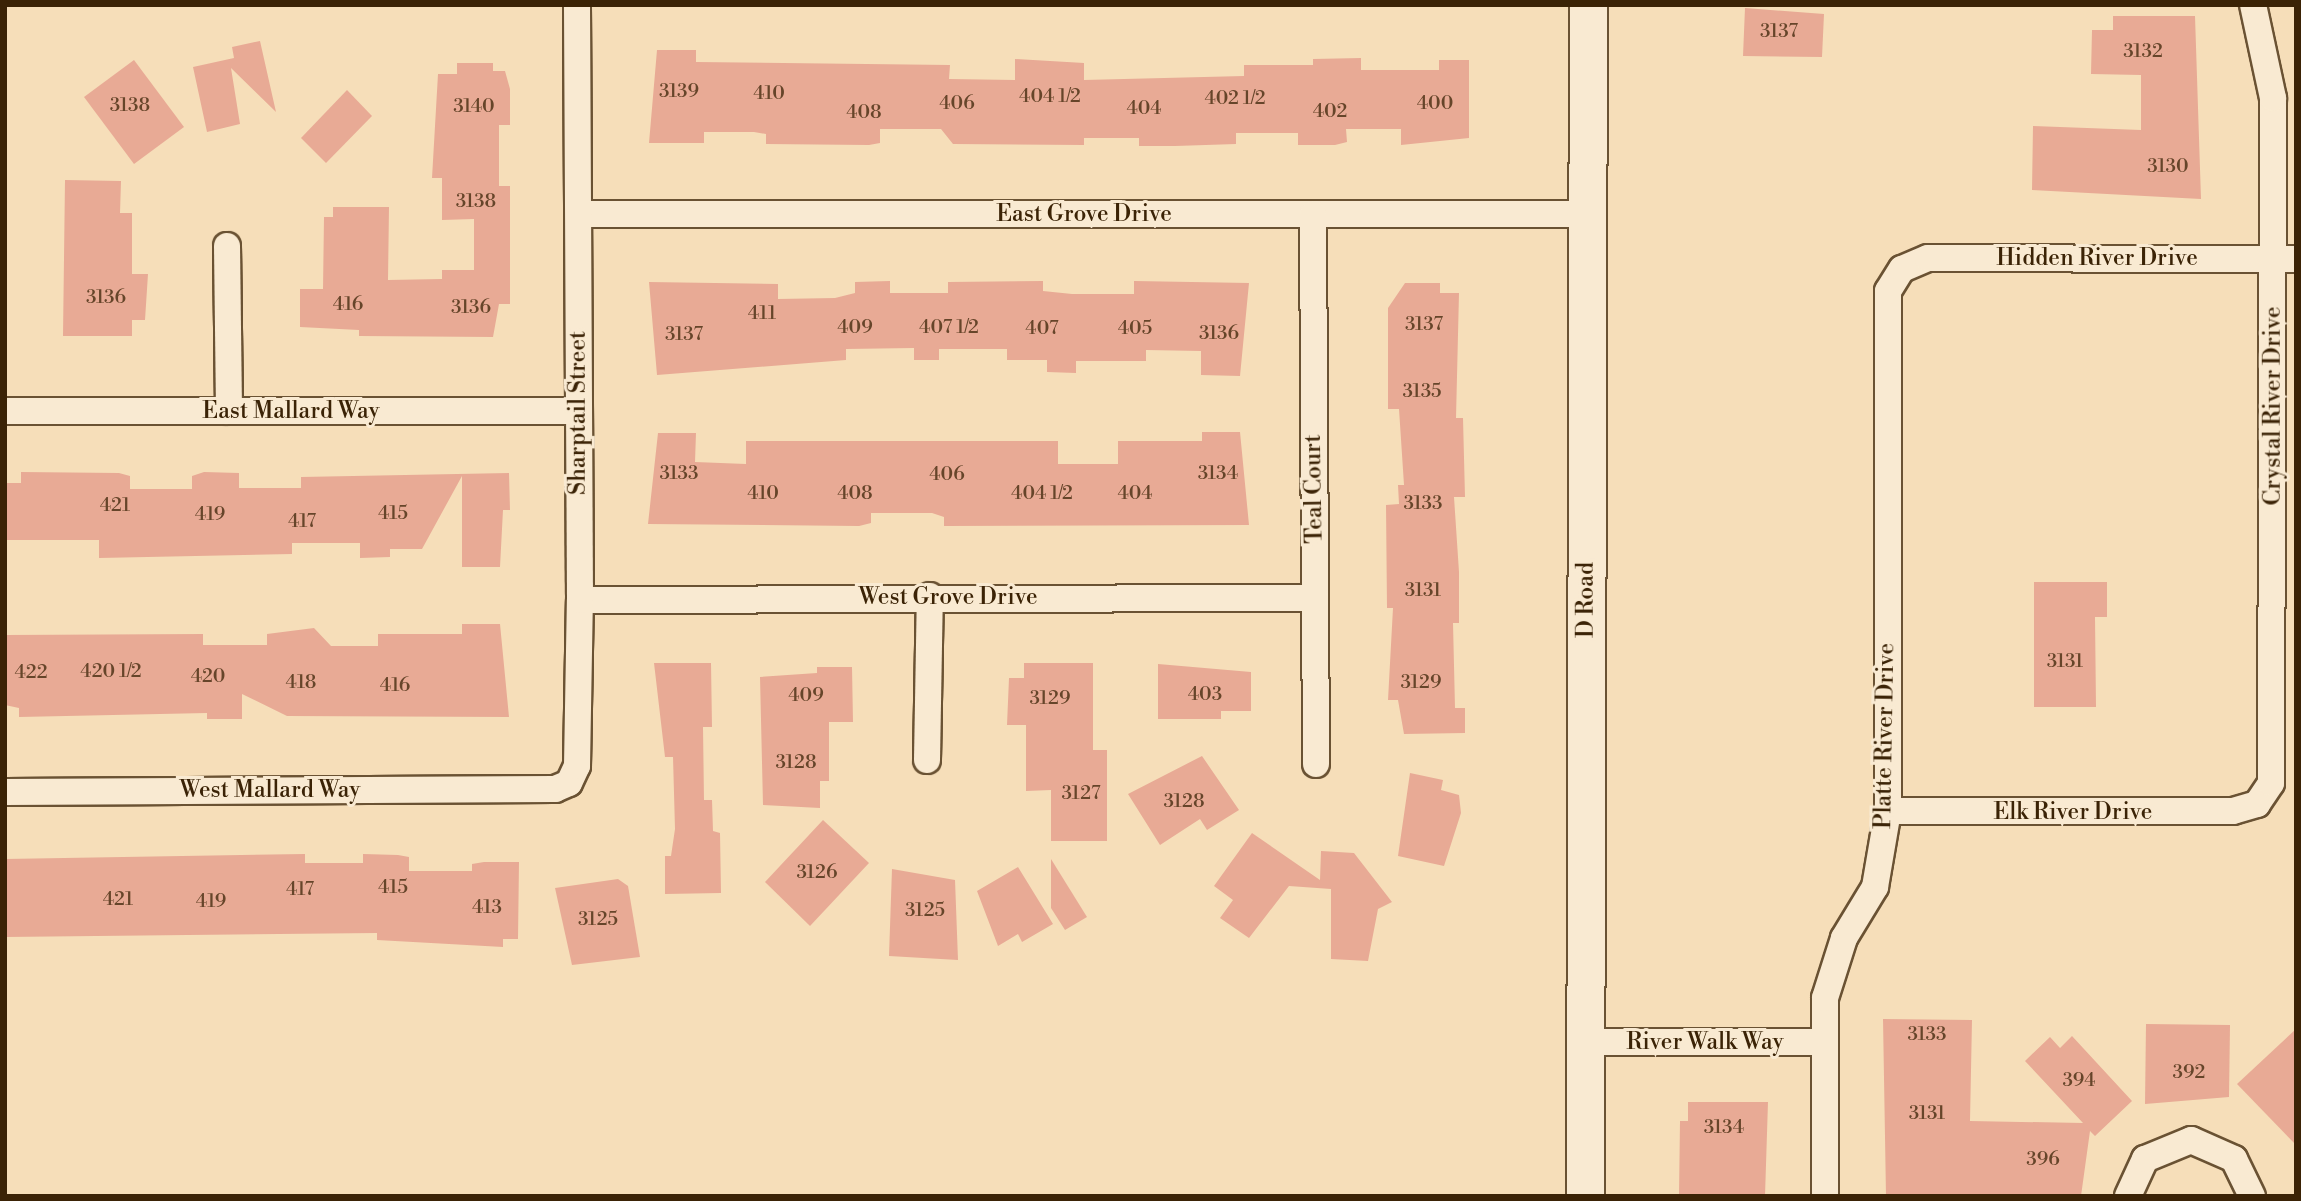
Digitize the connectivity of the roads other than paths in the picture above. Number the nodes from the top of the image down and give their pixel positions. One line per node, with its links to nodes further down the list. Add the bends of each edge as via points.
1 (577, 5): 4 (street, Sharptail Street)
2 (1588, 5): 6 (street, D Road)
3 (2253, 5): 8 (street, Crystal River Drive, via 2273,98)
4 (580, 214): 5 (street, East Grove Drive); 12 (street, Sharptail Street)
5 (1313, 214): 6 (street, East Grove Drive); 15 (street, Teal Court)
6 (1587, 214): 23 (street, D Road)
7 (227, 246): 11 (street)
8 (2285, 259): 9 (street, Hidden River Drive, via 1928,258); 13 (street, Crystal River Drive)
9 (1902, 270): 22 (street, Platte River Drive, via 1888,291 1885,318)
10 (5, 411): 11 (street, East Mallard Way)
11 (229, 411): 12 (street, East Mallard Way)
12 (577, 411): 16 (street, Sharptail Street)
13 (2285, 563): 21 (street, Crystal River Drive, via 2271,783)
14 (930, 596): 15 (street, West Grove Drive); 16 (street, West Grove Drive); 17 (street)
15 (1315, 598): 18 (street, Teal Court)
16 (580, 600): 19 (street, Sharptail Street, via 577,766 569,783)
17 (927, 760)
18 (1316, 764)
19 (535, 789): 20 (street, West Mallard Way)
20 (5, 792)
21 (2257, 804): 22 (street, Elk River Drive, via 2204,813)
22 (1888, 811): 24 (street, Platte River Drive, via 1875,887 1844,939 1825,998)
23 (1586, 1042): 24 (street, River Walk Way); 25 (street, D Road)
24 (1825, 1042): 26 (street, Platte River Drive)
25 (1585, 1196)
26 (1825, 1196)
27 (2128, 1196): 28 (street, via 2145,1159 2191,1140 2234,1159)
28 (2252, 1196)

